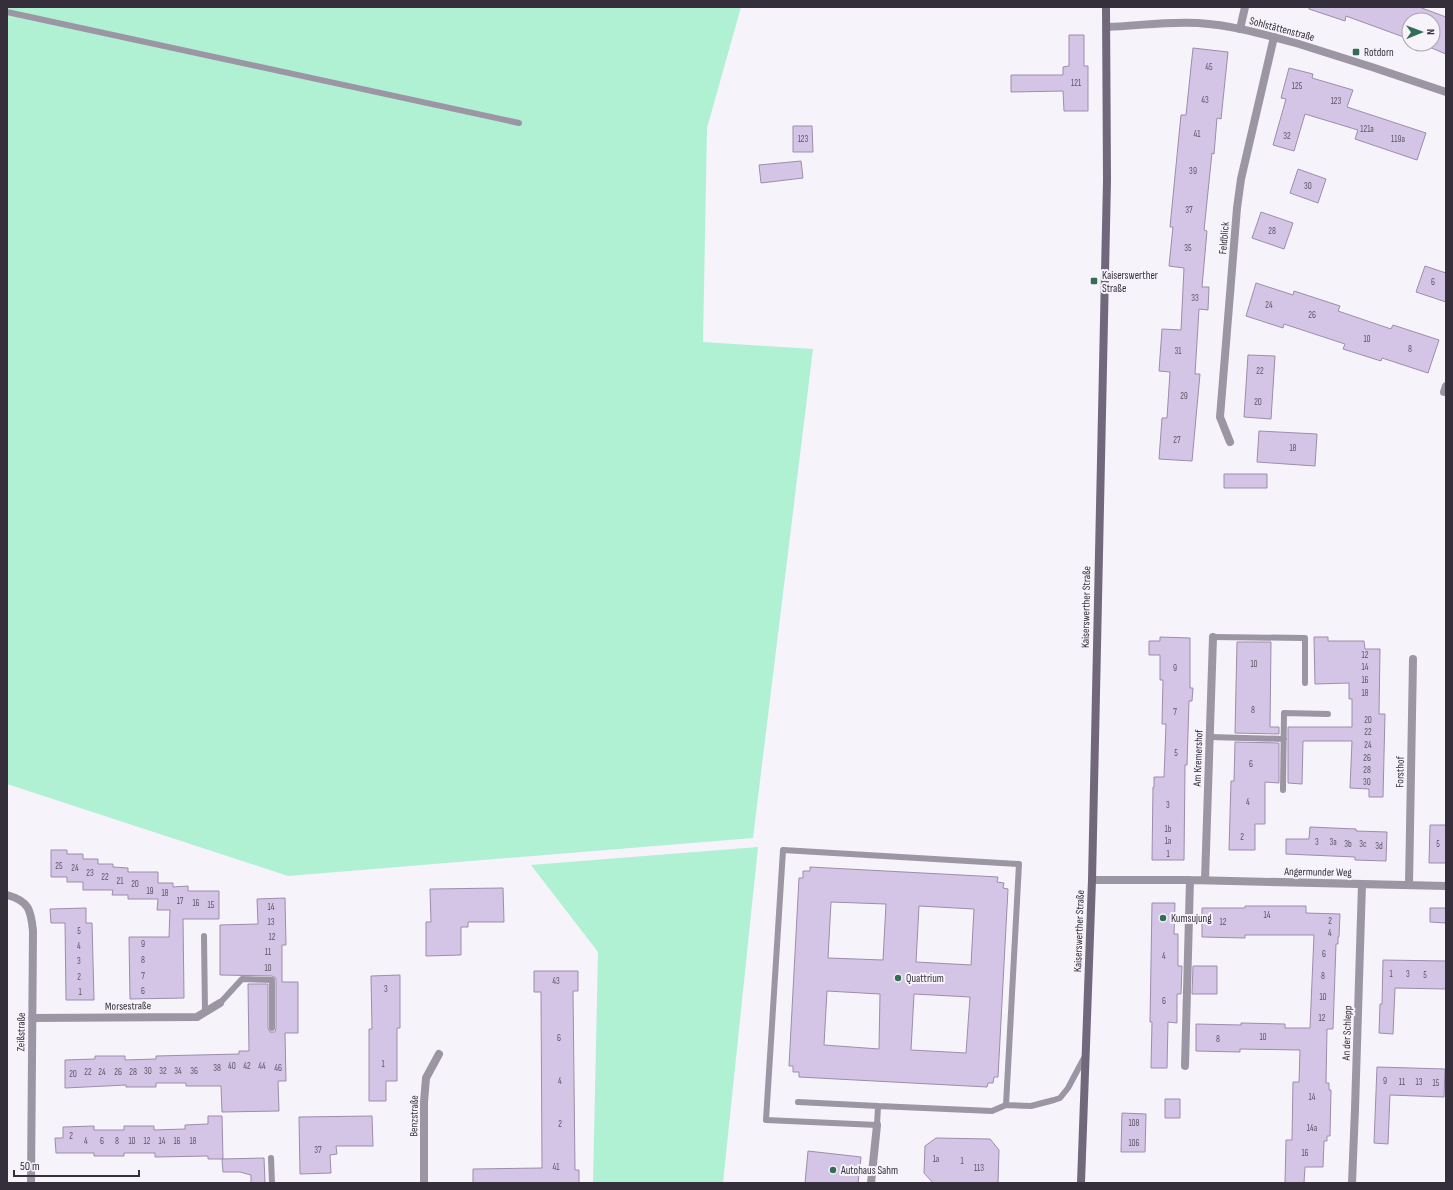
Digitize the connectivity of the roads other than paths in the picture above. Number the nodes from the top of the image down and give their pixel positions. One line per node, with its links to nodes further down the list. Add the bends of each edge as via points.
1 (1106, 7): 4 (main road, Kaiserswerther Straße)
2 (1244, 7): 5 (street)
3 (7, 12): 8 (lane)
4 (1107, 27): 5 (street, Sohlstättenstraße, via 1197,23); 17 (main road, Kaiserswerther Straße, via 1107,180)
5 (1240, 29): 6 (street, Sohlstättenstraße)
6 (1274, 38): 7 (street, Sohlstättenstraße, via 1354,60); 9 (street, Feldblick, via 1241,179 1220,417)
7 (1446, 92)
8 (519, 123)
9 (1230, 442)
10 (1213, 637): 12 (lane, via 1305,638); 14 (street, Am Kremershof)
11 (1413, 659): 21 (street, Forsthof)
12 (1305, 683)
13 (1328, 714): 15 (lane, via 1284,713)
14 (1210, 738): 15 (lane); 19 (street, Am Kremershof)
15 (1284, 739): 16 (lane)
16 (1283, 790)
17 (1092, 880): 18 (street, Angermunder Weg); 29 (main road, Kaiserswerther Straße)
18 (1190, 880): 19 (street, Angermunder Weg); 31 (street)
19 (1205, 880): 20 (street, Angermunder Weg)
20 (1362, 884): 21 (street, Angermunder Weg); 42 (street, An der Schlepp)
21 (1409, 885): 22 (street, Angermunder Weg)
22 (1446, 886)
23 (7, 895): 27 (street, Zeißstraße, via 19,899 31,914)
24 (204, 936): 26 (lane)
25 (220, 1003): 26 (street, Morsestraße); 28 (lane, via 242,979 272,980)
26 (205, 1012): 27 (street, Morsestraße, via 197,1016)
27 (32, 1018): 37 (street, Zeißstraße)
28 (272, 1028)
29 (1086, 1053): 33 (lane, via 1081,1066 1060,1098 1030,1106); 41 (main road, Kaiserswerther Straße)
30 (439, 1054): 39 (street, Benzstraße, via 426,1078)
31 (1185, 1066)
32 (798, 1102): 34 (lane)
33 (1006, 1105): 34 (lane, via 992,1111); 35 (lane, via 1019,864 783,850 766,1120)
34 (878, 1106): 35 (lane)
35 (876, 1125): 40 (street)
36 (271, 1158): 38 (lane)
37 (31, 1183)
38 (272, 1183)
39 (424, 1183)
40 (871, 1183)
41 (1081, 1183)
42 (1352, 1183)

